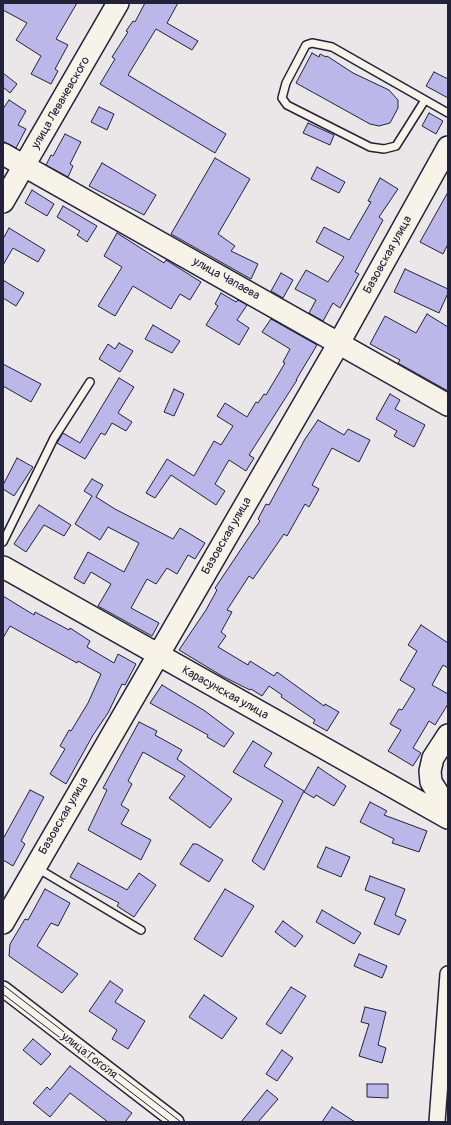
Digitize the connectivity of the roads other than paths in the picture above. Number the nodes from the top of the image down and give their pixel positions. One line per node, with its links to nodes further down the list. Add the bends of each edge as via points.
1 (118, 3): 6 (street, улица Леваневского)
2 (425, 100): 2 (lane, via 332,47 312,43 306,45 286,83 282,98 287,105 370,147 384,149 396,146); 3 (lane)
3 (448, 113)
4 (448, 147): 8 (street, Базовская улица)
5 (3, 154): 6 (street, улица Чапаева)
6 (24, 166): 7 (street, улица Леваневского); 8 (street, улица Чапаева)
7 (3, 202)
8 (339, 343): 10 (street, улица Чапаева); 13 (street, Базовская улица)
9 (90, 382): 11 (lane, via 54,438)
10 (448, 405)
11 (3, 542)
12 (3, 567): 13 (street, Карасунская улица)
13 (158, 654): 16 (street, Карасунская улица); 17 (street, Базовская улица)
14 (448, 735): 15 (street, via 433,758 430,771 431,782)
15 (448, 809)
16 (448, 818)
17 (36, 866): 18 (street, Базовская улица); 19 (lane)
18 (3, 923)
19 (141, 930)
20 (448, 974): 23 (street)
21 (3, 989): 22 (street, улица Гоголя)
22 (176, 1122)
23 (436, 1122)

